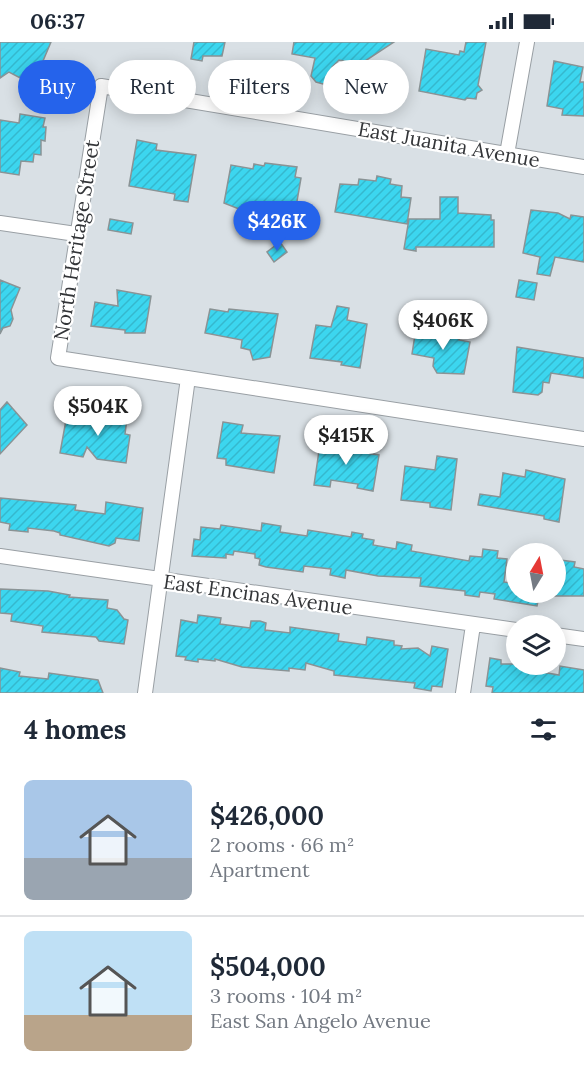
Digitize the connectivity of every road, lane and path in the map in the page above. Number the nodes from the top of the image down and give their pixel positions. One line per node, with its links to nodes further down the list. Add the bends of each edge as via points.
1 (527, 42): 3 (street)
2 (101, 86): 3 (street, East Juanita Avenue); 6 (street, North Heritage Street)
3 (507, 154): 4 (street, East Juanita Avenue)
4 (584, 167)
5 (0, 223): 6 (street)
6 (76, 234): 7 (street, North Heritage Street, via 58,358)
7 (188, 378): 8 (street); 10 (street)
8 (584, 439)
9 (0, 556): 10 (street, East Encinas Avenue)
10 (160, 581): 11 (street, East Encinas Avenue); 15 (street)
11 (473, 625): 12 (street, East Encinas Avenue); 16 (street)
12 (506, 629)
13 (566, 637): 14 (street)
14 (584, 639)
15 (145, 693)
16 (463, 693)

